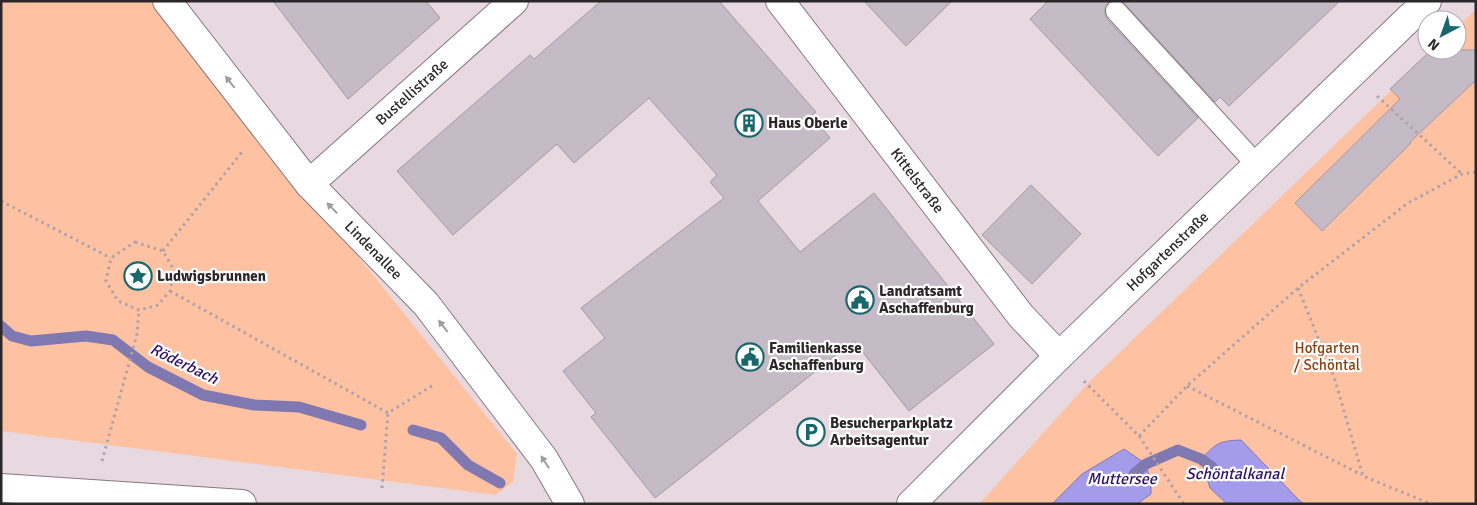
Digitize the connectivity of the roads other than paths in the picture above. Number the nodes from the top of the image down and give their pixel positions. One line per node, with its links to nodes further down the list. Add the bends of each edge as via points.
1 (167, 1): 7 (street, Lindenallee, one-way to 1)
2 (514, 1): 7 (street, Bustellistraße)
3 (780, 1): 8 (street, Kittelstraße, via 1021,316)
4 (1427, 1): 6 (street, Hofgartenstraße)
5 (1116, 11): 6 (lane)
6 (1257, 165): 8 (street, Hofgartenstraße)
7 (309, 184): 11 (street, Lindenallee, one-way to 7, via 544,459 426,304)
8 (1059, 356): 12 (street, Hofgartenstraße)
9 (1, 488): 10 (street)
10 (242, 504)
11 (570, 504)
12 (911, 504)

